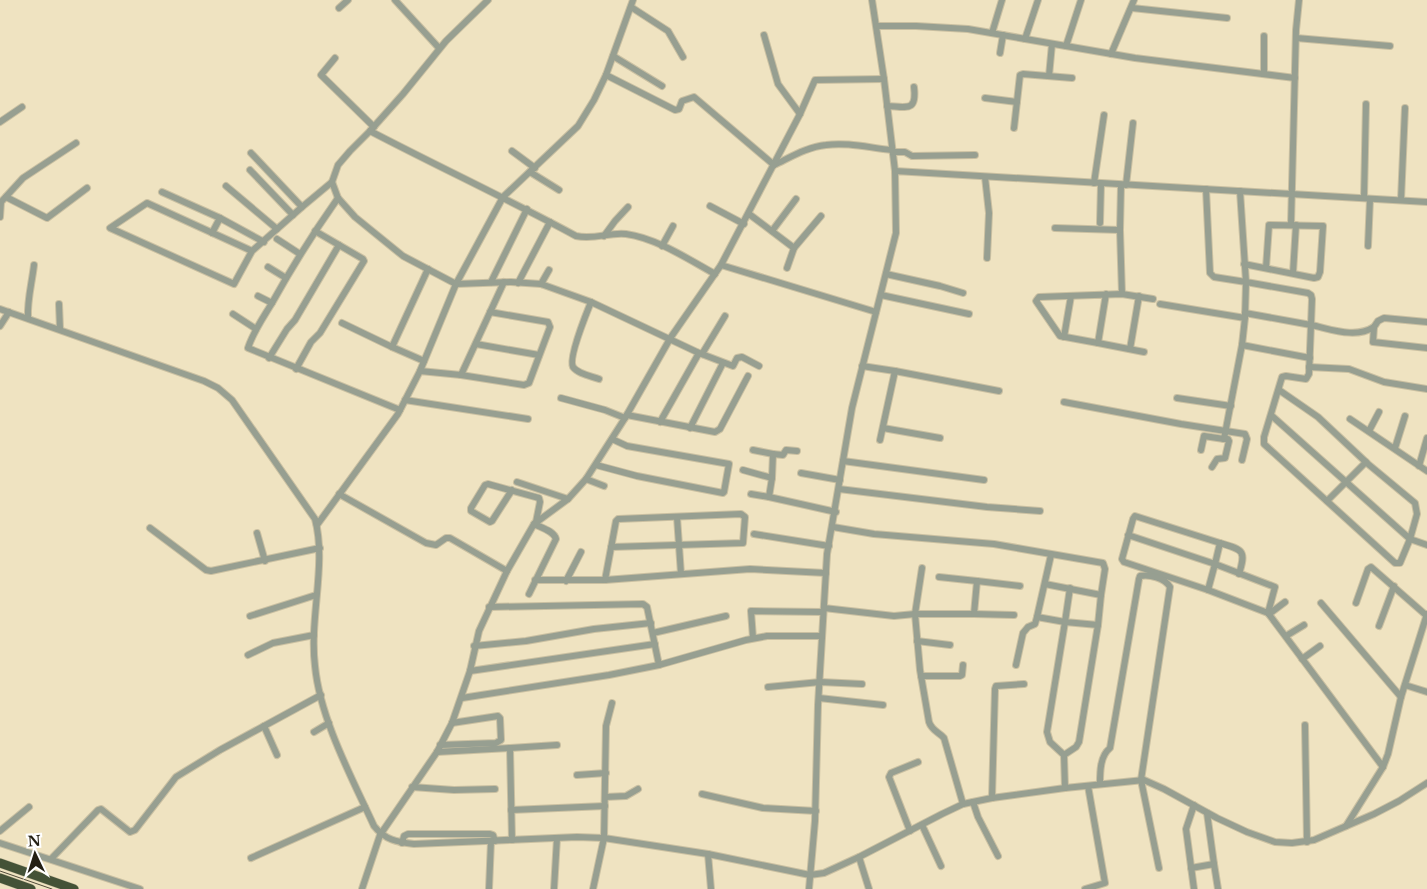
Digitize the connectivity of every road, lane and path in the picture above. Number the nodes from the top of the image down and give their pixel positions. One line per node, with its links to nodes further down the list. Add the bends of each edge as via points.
1 (348, 0): 11 (street)
2 (395, 0): 24 (street)
3 (488, 0): 24 (street)
4 (872, 0): 14 (street)
5 (1002, 0): 15 (street)
6 (1038, 0): 20 (street)
7 (1082, 0): 22 (street)
8 (1134, 0): 12 (street)
9 (1299, 0): 19 (street)
10 (632, 2): 27 (street); 28 (street, via 668,31)
11 (339, 8)
12 (1132, 8): 13 (street); 26 (street)
13 (1227, 18)
14 (877, 26): 15 (street, via 968,29); 35 (street)
15 (992, 33): 17 (street)
16 (764, 35): 44 (street, via 778,84)
17 (1003, 35): 20 (street); 25 (street)
18 (1264, 36): 30 (street)
19 (1296, 38): 23 (street); 34 (street)
20 (1025, 39): 21 (street)
21 (1052, 44): 22 (street); 32 (street)
22 (1066, 46): 26 (street)
23 (1390, 46)
24 (439, 48): 49 (street)
25 (1000, 53)
26 (1111, 54): 30 (street)
27 (613, 56): 31 (street); 36 (street)
28 (683, 57)
29 (335, 58): 49 (street, via 321,75)
30 (1264, 74): 34 (street)
31 (606, 75): 55 (street, via 675,110 684,100 694,97); 57 (street, via 578,126)
32 (1049, 76): 33 (street); 39 (street, via 1020,75)
33 (1072, 78)
34 (1295, 78): 69 (street)
35 (884, 79): 41 (street); 44 (street, via 814,80)
36 (662, 86)
37 (914, 87): 41 (street, via 916,99 912,104 907,107)
38 (985, 98): 39 (street)
39 (1017, 102): 48 (street)
40 (1366, 104): 73 (street)
41 (887, 106): 52 (street)
42 (22, 107): 46 (street)
43 (1405, 108): 75 (street)
44 (800, 114): 55 (street)
45 (1104, 116): 61 (street)
46 (0, 122)
47 (1133, 123): 62 (street)
48 (1014, 128)
49 (372, 129): 60 (street, via 338,166); 71 (street)
50 (76, 143): 70 (street, via 23,178)
51 (512, 151): 57 (street)
52 (892, 151): 54 (street, via 912,156); 55 (street, via 843,144 826,145); 58 (street)
53 (251, 152): 78 (street)
54 (975, 155)
55 (774, 164): 81 (street)
56 (250, 170): 82 (street)
57 (532, 170): 66 (street); 71 (street)
58 (895, 171): 59 (street); 117 (street, via 896,233)
59 (985, 177): 61 (street); 106 (street, via 989,213)
60 (332, 182): 72 (street); 78 (street)
61 (1098, 183): 62 (street); 87 (street)
62 (1124, 185): 65 (street); 93 (street)
63 (226, 186): 92 (street)
64 (87, 188): 70 (street, via 48,218)
65 (1206, 189): 67 (street); 122 (street, via 1210,273 1214,277)
66 (559, 190)
67 (1240, 191): 69 (street); 107 (street)
68 (162, 192): 85 (street)
69 (1292, 194): 73 (street); 89 (street)
70 (6, 197): 84 (street, via 1,202)
71 (503, 197): 80 (street); 123 (street)
72 (338, 198): 94 (street); 113 (street, via 355,217 403,256)
73 (1367, 198): 75 (street); 102 (street)
74 (796, 200): 95 (street)
75 (1401, 200): 76 (street)
76 (1427, 202)
77 (710, 206): 88 (street)
78 (302, 207): 82 (street)
79 (628, 207): 97 (street)
80 (527, 209): 86 (street); 119 (street)
81 (749, 214): 88 (street); 95 (street)
82 (293, 215): 92 (street)
83 (821, 216): 103 (street)
84 (0, 217)
85 (220, 218): 96 (street); 99 (street)
86 (550, 222): 97 (street, via 576,236); 121 (street)
87 (1100, 223)
88 (744, 224): 109 (street)
89 (1293, 225): 112 (street, via 1269,225); 115 (street); 115 (street, via 1323,227 1320,275 1314,278)
90 (673, 226): 101 (street)
91 (1055, 228): 93 (street)
92 (277, 229): 99 (street)
93 (1120, 230): 127 (street)
94 (314, 231): 100 (street); 105 (street)
95 (772, 231): 103 (street)
96 (212, 233): 104 (street); 104 (street, via 147,203 110,228 234,284)
97 (604, 236): 101 (street, via 624,234)
98 (277, 239): 105 (street)
99 (264, 242): 104 (street)
100 (339, 244): 164 (street); 171 (street, via 364,262)
101 (662, 246): 116 (street)
102 (1368, 246)
103 (794, 248): 111 (street)
104 (252, 252)
105 (300, 254): 118 (street)
106 (987, 258)
107 (1244, 264): 112 (street); 122 (street)
108 (34, 265): 145 (street)
109 (721, 265): 116 (street); 140 (street)
110 (268, 267): 118 (street)
111 (788, 268)
112 (1266, 268): 115 (street)
113 (428, 269): 123 (street); 158 (street)
114 (549, 270): 124 (street)
115 (1293, 273)
116 (715, 274): 154 (street)
117 (886, 274): 125 (street); 128 (street)
118 (286, 278): 134 (street)
119 (491, 282): 120 (street); 123 (street)
120 (504, 282): 121 (street); 139 (street)
121 (518, 282): 124 (street)
122 (1246, 282): 144 (street); 148 (street, via 1310,294)
123 (456, 284): 166 (street)
124 (541, 284): 133 (street)
125 (963, 293)
126 (1106, 294): 127 (street); 130 (street); 156 (street)
127 (1122, 294): 131 (street)
128 (881, 295): 140 (street); 142 (street)
129 (258, 296): 134 (street)
130 (1071, 296): 153 (street); 153 (street, via 1039,297 1036,300 1058,334)
131 (1139, 296): 132 (street); 160 (street)
132 (1153, 298)
133 (591, 302): 154 (street); 176 (street, via 572,364 574,369)
134 (272, 303): 151 (street)
135 (59, 304): 152 (street)
136 (1160, 304): 144 (street)
137 (0, 309): 138 (street)
138 (9, 312): 145 (street); 149 (street)
139 (490, 312): 155 (street); 163 (street, via 548,322 550,327)
140 (876, 312): 169 (street)
141 (233, 314): 151 (street)
142 (969, 314)
143 (725, 316): 162 (street)
144 (1245, 316): 148 (street); 157 (street)
145 (28, 318): 152 (street)
146 (1427, 322): 150 (street, via 1384,318)
147 (342, 323): 158 (street)
148 (1311, 325): 150 (street, via 1336,332 1362,332); 165 (street)
149 (0, 326)
150 (1374, 327): 159 (street, via 1373,342)
151 (256, 329): 164 (street, via 248,348)
152 (60, 330): 234 (street, via 218,388 232,400)
153 (1064, 337): 156 (street)
154 (670, 339): 162 (street); 189 (street)
155 (476, 344): 163 (street); 174 (street)
156 (1098, 344): 160 (street)
157 (1242, 345): 165 (street); 184 (street)
158 (392, 347): 166 (street)
159 (1427, 348)
160 (1130, 349): 161 (street)
161 (1144, 352)
162 (700, 354): 167 (street); 192 (street)
163 (539, 355): 174 (street, via 526,385)
164 (269, 358): 171 (street)
165 (1310, 358): 170 (street)
166 (424, 361): 172 (street)
167 (723, 363): 168 (street, via 732,366 741,357); 193 (street)
168 (759, 366)
169 (862, 366): 173 (street); 208 (street)
170 (1309, 367): 177 (street, via 1349,368 1384,382); 178 (street, via 1306,379 1283,376)
171 (296, 369): 185 (street)
172 (420, 371): 174 (street); 182 (street)
173 (895, 371): 179 (street); 194 (street)
174 (461, 375)
175 (748, 376): 193 (street, via 717,432)
176 (598, 379)
177 (1427, 389)
178 (1279, 390): 187 (street); 209 (street, via 1318,418)
179 (999, 391)
180 (561, 398): 189 (street)
181 (1177, 398): 184 (street)
182 (405, 400): 185 (street); 190 (street)
183 (1064, 402): 195 (street)
184 (1230, 406): 195 (street)
185 (400, 410): 225 (street)
186 (1379, 412): 196 (street)
187 (1272, 416): 221 (street); 229 (street, via 1264,444)
188 (1405, 416): 202 (street)
189 (626, 417): 192 (street); 200 (street)
190 (528, 419)
191 (1350, 419): 196 (street)
192 (660, 422): 193 (street)
193 (690, 428)
194 (883, 428): 197 (street); 201 (street)
195 (1226, 430): 199 (street); 207 (street, via 1246,435)
196 (1369, 431): 202 (street)
197 (940, 438)
198 (1427, 438): 211 (street)
199 (1224, 439): 204 (street, via 1204,436); 212 (street, via 1230,442 1225,458 1218,459)
200 (612, 440): 210 (street); 210 (street, via 627,446 729,464 724,492)
201 (880, 440)
202 (1395, 448): 211 (street)
203 (753, 450): 206 (street)
204 (1201, 450)
205 (797, 451): 206 (street)
206 (773, 454): 216 (street)
207 (1242, 460)
208 (843, 461): 218 (street); 219 (street)
209 (1366, 462): 221 (street); 240 (street, via 1417,506)
210 (596, 465): 217 (street)
211 (1420, 466): 214 (street)
212 (1212, 467)
213 (743, 470): 216 (street)
214 (1427, 471)
215 (801, 473): 218 (street)
216 (772, 478): 227 (street)
217 (586, 479): 222 (street); 228 (street)
218 (840, 480): 223 (street)
219 (984, 480)
220 (517, 482): 228 (street)
221 (1347, 482): 229 (street); 240 (street)
222 (604, 486)
223 (839, 489): 230 (street); 231 (street)
224 (512, 490): 224 (street, via 492,522 471,511 486,484); 233 (street, via 540,499)
225 (339, 494): 234 (street); 252 (street, via 426,543 436,545 450,538)
226 (751, 494): 227 (street)
227 (769, 497): 231 (street)
228 (568, 499): 233 (street)
229 (1327, 501): 240 (street, via 1395,563 1400,562)
230 (1040, 511)
231 (836, 512): 235 (street)
232 (677, 517): 242 (street); 242 (street, via 741,514 745,517 743,543); 245 (street, via 618,519)
233 (535, 523): 252 (street); 257 (street, via 556,539)
234 (317, 525): 246 (street)
235 (833, 527): 243 (street); 248 (street, via 874,534 994,544)
236 (150, 528): 249 (street, via 206,570)
237 (257, 533): 249 (street)
238 (754, 534): 243 (street)
239 (1128, 536): 241 (street, via 1136,516); 250 (street); 265 (street, via 1122,558 1124,562)
240 (1410, 539): 244 (street)
241 (1220, 543): 250 (street); 255 (street, via 1242,553)
242 (678, 545): 245 (street); 253 (street)
243 (829, 546): 254 (street)
244 (1427, 546)
245 (611, 547): 258 (street)
246 (320, 548): 249 (street); 267 (street)
247 (581, 552): 259 (street)
248 (1051, 555): 261 (street); 268 (street, via 1104,565)
249 (265, 560)
250 (1215, 564): 255 (street); 265 (street)
251 (922, 568): 275 (street)
252 (507, 571): 272 (street)
253 (681, 574): 254 (street, via 750,569); 258 (street)
254 (826, 574): 273 (street)
255 (1240, 574): 274 (street, via 1275,587)
256 (939, 577): 260 (street)
257 (535, 580): 259 (street); 266 (street)
258 (605, 580): 259 (street)
259 (566, 581)
260 (977, 581): 262 (street); 276 (street)
261 (1045, 584): 264 (street); 281 (street)
262 (1020, 586)
263 (1394, 586): 271 (street, via 1369,568); 278 (street); 286 (street)
264 (1070, 588): 268 (street); 282 (street)
265 (1208, 590): 274 (street)
266 (529, 594)
267 (316, 595): 279 (street); 287 (street)
268 (1101, 595): 284 (street)
269 (1285, 602): 274 (street)
270 (1320, 603): 311 (street)
271 (1356, 603)
272 (489, 607): 283 (street, via 640,603 647,606); 295 (street)
273 (823, 610): 275 (street, via 894,616); 289 (street); 291 (street, via 751,611)
274 (1268, 613): 290 (street)
275 (915, 614): 276 (street); 292 (street)
276 (974, 614): 277 (street)
277 (1014, 615)
278 (1427, 615): 307 (street)
279 (250, 616)
280 (726, 616): 288 (street)
281 (1037, 617): 282 (street); 301 (street, via 1035,624 1023,633)
282 (1065, 622): 284 (street); 325 (street, via 1047,732 1050,742)
283 (651, 623): 288 (street); 295 (street)
284 (1098, 625): 325 (street, via 1079,742)
285 (1304, 625): 290 (street)
286 (1379, 626)
287 (314, 634): 297 (street, via 273,642); 310 (street, via 314,667)
288 (653, 634): 293 (street)
289 (822, 636): 291 (street); 304 (street)
290 (1286, 636): 298 (street)
291 (753, 638): 299 (street)
292 (917, 641): 294 (street); 303 (street)
293 (656, 644): 299 (street); 302 (street)
294 (950, 645)
295 (474, 646): 302 (street)
296 (1320, 646): 298 (street)
297 (248, 655)
298 (1302, 658): 327 (street)
299 (659, 665): 312 (street)
300 (963, 665): 303 (street, via 960,676)
301 (1016, 665)
302 (470, 671): 312 (street)
303 (921, 676): 342 (street, via 929,722 933,730 944,738)
304 (820, 682): 305 (street); 308 (street); 313 (street)
305 (862, 684)
306 (1024, 684): 340 (street, via 1000,685 995,689)
307 (1404, 685): 309 (street); 311 (street)
308 (768, 687)
309 (1427, 692)
310 (321, 695): 316 (street); 319 (street)
311 (1401, 697): 327 (street)
312 (462, 698): 317 (street)
313 (818, 698): 315 (street); 348 (street)
314 (612, 703): 328 (street, via 606,726)
315 (883, 705)
316 (329, 723): 320 (street); 346 (street)
317 (452, 723): 322 (street); 322 (street, via 498,716 501,740)
318 (1306, 725): 359 (street)
319 (264, 726): 324 (street); 366 (street, via 176,777 135,830 130,832 101,809)
320 (314, 732)
321 (557, 745): 323 (street)
322 (438, 748): 323 (street); 334 (street)
323 (510, 748): 347 (street)
324 (277, 755)
325 (1064, 755): 335 (street)
326 (918, 762): 353 (street, via 889,776)
327 (1382, 767): 351 (street)
328 (606, 772): 329 (street); 339 (street)
329 (576, 775)
330 (1141, 780): 332 (street); 332 (street, via 1170,586 1165,581 1144,575 1139,579 1110,748 1105,752 1100,769); 343 (street); 370 (street)
331 (1427, 783): 351 (street, via 1399,801)
332 (1100, 784): 333 (street)
333 (1088, 786): 335 (street); 384 (street, via 1105,883)
334 (412, 787): 336 (street); 354 (street)
335 (1065, 788): 340 (street)
336 (495, 789)
337 (638, 789): 339 (street, via 626,796)
338 (702, 794): 348 (street, via 763,808)
339 (605, 797): 344 (street)
340 (992, 798): 341 (street)
341 (973, 802): 342 (street); 363 (street)
342 (963, 804): 350 (street)
343 (1194, 805): 349 (street); 371 (street, via 1186,829)
344 (605, 806): 347 (street); 356 (street)
345 (29, 807): 352 (street)
346 (365, 807): 354 (street); 365 (street)
347 (511, 810): 357 (street)
348 (816, 812): 372 (street)
349 (1207, 813): 359 (street, via 1268,840); 368 (street)
350 (922, 825): 353 (street); 369 (street)
351 (1346, 826): 359 (street)
352 (0, 831)
353 (910, 831): 364 (street)
354 (380, 835): 361 (street); 377 (street)
355 (557, 838): 356 (street); 357 (street); 379 (street)
356 (604, 838): 362 (street); 380 (street)
357 (512, 840): 358 (street)
358 (493, 841): 361 (street); 361 (street, via 490,834 408,834); 378 (street)
359 (1307, 842)
360 (0, 843): 366 (street)
361 (402, 843)
362 (708, 854): 372 (street); 381 (street)
363 (998, 856)
364 (859, 857): 372 (street, via 824,873); 383 (street)
365 (251, 858)
366 (51, 860): 376 (street)
367 (0, 863): 375 (highway)
368 (1214, 864): 371 (street); 386 (street)
369 (941, 866)
370 (1159, 868)
371 (1191, 868): 385 (street)
372 (810, 875): 382 (street)
373 (0, 878): 374 (highway)
374 (31, 889)
375 (74, 889)
376 (140, 889)
377 (362, 889)
378 (489, 889)
379 (554, 889)
380 (593, 889)
381 (711, 889)
382 (809, 889)
383 (869, 889)
384 (1088, 889)
385 (1194, 889)
386 (1218, 889)

